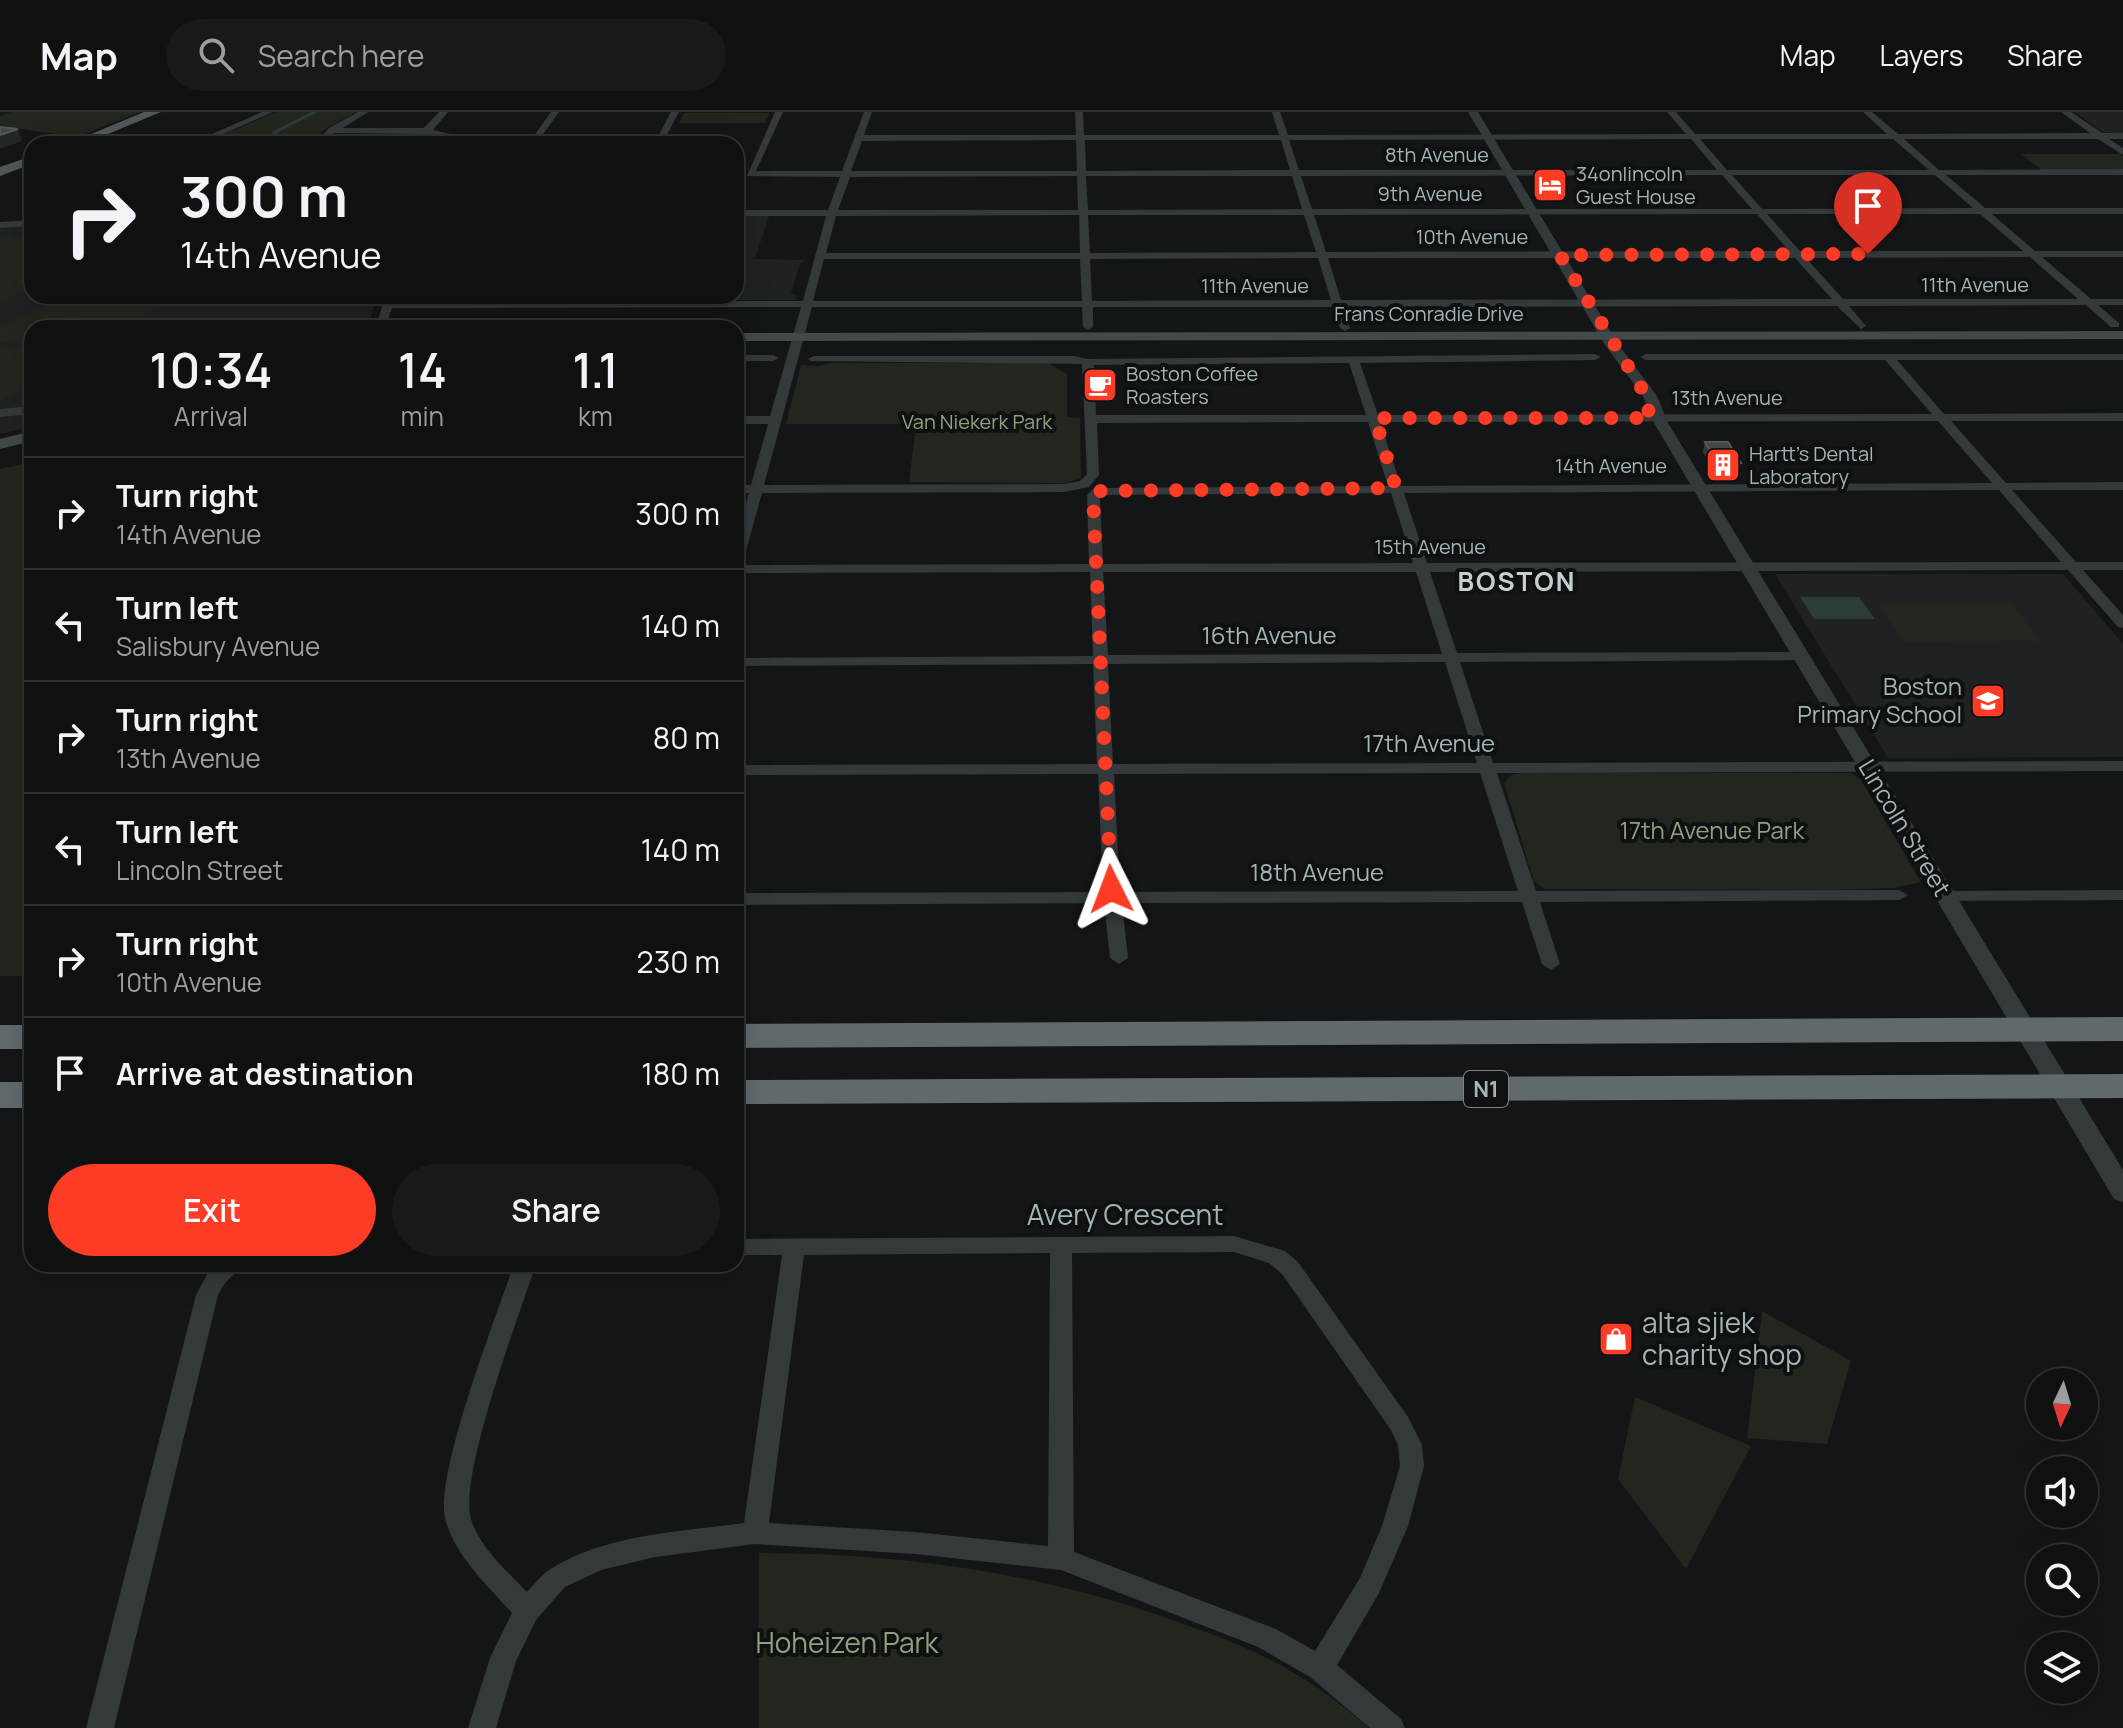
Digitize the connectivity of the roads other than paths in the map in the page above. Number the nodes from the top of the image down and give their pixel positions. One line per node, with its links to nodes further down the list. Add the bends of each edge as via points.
1 (155, 112): 17 (main road)
2 (269, 112): 18 (street)
3 (364, 112): 15 (street)
4 (444, 112): 16 (street)
5 (555, 112): 22 (street)
6 (675, 112): 23 (street)
7 (779, 112): 42 (street)
8 (868, 112): 30 (street)
9 (1079, 112): 31 (street)
10 (1276, 112): 26 (street)
11 (1473, 112): 27 (street, Lincoln Street)
12 (1671, 112): 28 (street)
13 (1867, 112): 29 (street)
14 (2065, 112): 24 (street)
15 (332, 130): 16 (street); 19 (street)
16 (426, 131): 20 (street); 21 (street)
17 (94, 136)
18 (212, 136)
19 (326, 136)
20 (422, 136)
21 (451, 136)
22 (538, 136)
23 (662, 136)
24 (2100, 136): 25 (street); 29 (street); 32 (street)
25 (2123, 136)
26 (1284, 137): 27 (street); 31 (street); 40 (street)
27 (1489, 137): 28 (street); 41 (street, Lincoln Street)
28 (1692, 137): 29 (street); 36 (street)
29 (1896, 137): 37 (street)
30 (859, 138): 31 (street); 43 (street)
31 (1080, 138): 39 (street)
32 (2123, 152)
33 (828, 161): 42 (street)
34 (24, 163): 35 (main road)
35 (4, 169)
36 (1724, 172): 37 (street, 8th Avenue); 41 (street, 8th Avenue); 45 (street)
37 (1938, 172): 38 (street, 8th Avenue); 46 (street)
38 (2123, 172)
39 (1081, 173): 40 (street, 8th Avenue); 43 (street, 8th Avenue); 52 (street)
40 (1296, 173): 41 (street, 8th Avenue); 48 (street)
41 (1510, 173): 49 (street, Lincoln Street)
42 (750, 174): 43 (street, 8th Avenue); 44 (street)
43 (846, 174): 51 (street)
44 (744, 175)
45 (1759, 211): 46 (street, 9th Avenue); 49 (street, 9th Avenue); 59 (street)
46 (1984, 211): 47 (street, 9th Avenue); 55 (street)
47 (2123, 211)
48 (1308, 212): 49 (street, 9th Avenue); 52 (street, 9th Avenue); 57 (street)
49 (1533, 212): 58 (street, Lincoln Street)
50 (744, 213): 51 (street, 9th Avenue)
51 (832, 213): 52 (street, 9th Avenue); 60 (street)
52 (1084, 213): 61 (street)
53 (24, 222): 54 (street)
54 (0, 225)
55 (2033, 254): 56 (street, 10th Avenue); 59 (street, 10th Avenue); 62 (street)
56 (2123, 254)
57 (1322, 255): 58 (street, 10th Avenue); 61 (street, 10th Avenue); 64 (street)
58 (1560, 255): 59 (street, 10th Avenue); 65 (street, Lincoln Street)
59 (1797, 255): 66 (street)
60 (820, 256): 61 (street, 10th Avenue); 69 (street)
61 (1085, 256): 68 (street)
62 (2089, 302): 63 (street, 11th Avenue); 66 (street, 11th Avenue); 73 (street)
63 (2123, 302)
64 (1338, 303): 65 (street, 11th Avenue); 68 (street, 11th Avenue); 72 (street)
65 (1588, 303): 66 (street, 11th Avenue); 75 (street, Lincoln Street)
66 (1839, 303): 70 (street)
67 (702, 304): 69 (street, 11th Avenue)
68 (1087, 304): 69 (street, 11th Avenue); 71 (street)
69 (807, 305): 76 (street)
70 (1861, 326)
71 (1088, 327)
72 (1345, 328)
73 (2119, 330): 75 (main road, Frans Conradie Drive)
74 (744, 338): 76 (main road, Frans Conradie Drive)
75 (1610, 340): 76 (main road, Frans Conradie Drive); 77 (main road, Frans Conradie Drive); 96 (street, Lincoln Street)
76 (796, 341): 78 (main road, Frans Conradie Drive); 95 (street)
77 (2123, 344)
78 (744, 345)
79 (1595, 357): 85 (street)
80 (1646, 357): 81 (street)
81 (1888, 357): 82 (street); 92 (street)
82 (2123, 357)
83 (744, 358): 84 (street)
84 (773, 358)
85 (1353, 358): 87 (street); 91 (street)
86 (814, 359): 87 (street)
87 (1088, 362): 93 (street)
88 (24, 411): 89 (street)
89 (0, 413)
90 (2123, 417): 92 (street, 13th Avenue)
91 (1375, 418): 93 (street, 13th Avenue); 96 (street, 13th Avenue); 105 (street)
92 (1941, 418): 96 (street, 13th Avenue); 101 (street)
93 (1091, 419): 104 (street)
94 (744, 420): 95 (street)
95 (776, 420): 107 (street)
96 (1658, 420): 103 (street, Lincoln Street)
97 (24, 438): 98 (main road)
98 (0, 444)
99 (24, 448): 100 (main road)
100 (0, 453)
101 (2002, 486): 102 (street, 14th Avenue); 103 (street, 14th Avenue); 110 (street)
102 (2123, 486)
103 (1699, 487): 105 (street, 14th Avenue); 112 (street, Lincoln Street)
104 (1091, 488): 105 (street, 14th Avenue); 107 (street, 14th Avenue); 113 (street)
105 (1396, 488): 114 (street)
106 (744, 489): 107 (street, 14th Avenue)
107 (757, 489): 108 (street)
108 (744, 537)
109 (744, 566): 113 (street, 15th Avenue)
110 (2071, 566): 111 (street, 15th Avenue); 112 (street, 15th Avenue); 115 (street)
111 (2123, 566)
112 (1747, 567): 114 (street, 15th Avenue); 116 (street, Lincoln Street)
113 (1098, 568): 114 (street, 15th Avenue); 117 (street)
114 (1422, 568): 118 (street)
115 (2123, 624)
116 (1802, 656): 118 (street, 16th Avenue); 120 (street, Lincoln Street)
117 (1101, 660): 118 (street, 16th Avenue); 119 (street, 16th Avenue); 123 (street)
118 (1453, 660): 122 (street)
119 (744, 662)
120 (1866, 766): 121 (street, 17th Avenue); 122 (street, 17th Avenue); 128 (street, Lincoln Street)
121 (2123, 766)
122 (1486, 768): 123 (street, 17th Avenue); 127 (street)
123 (1106, 769): 124 (street, 17th Avenue); 129 (street)
124 (744, 770)
125 (1899, 895): 127 (street, 18th Avenue)
126 (2123, 895): 128 (street)
127 (1528, 896): 129 (street, 18th Avenue); 132 (street)
128 (1945, 896): 141 (street, Lincoln Street)
129 (1113, 897): 130 (street, 18th Avenue); 131 (street)
130 (744, 899)
131 (1119, 958)
132 (1551, 964)
133 (2123, 1029): 134 (highway)
134 (744, 1036)
135 (0, 1037): 136 (highway)
136 (24, 1037)
137 (2123, 1086): 138 (highway, N1)
138 (744, 1092)
139 (0, 1095): 140 (highway)
140 (24, 1095)
141 (2123, 1192)
142 (1061, 1245): 144 (street, Avery Crescent); 148 (street); 150 (street, Avery Crescent, via 1234,1244 1277,1257 1400,1424 1412,1466 1395,1526 1370,1585)
143 (744, 1247): 144 (street, Avery Crescent)
144 (794, 1247): 147 (street)
145 (223, 1272): 151 (street, via 207,1295)
146 (522, 1272): 149 (street, via 457,1478 456,1515 475,1550)
147 (755, 1533): 148 (street); 149 (street, via 597,1559 556,1579)
148 (1061, 1559): 150 (street, via 1267,1638)
149 (527, 1611): 152 (street, via 503,1658)
150 (1320, 1668): 153 (street)
151 (100, 1728)
152 (482, 1728)
153 (1391, 1728)

